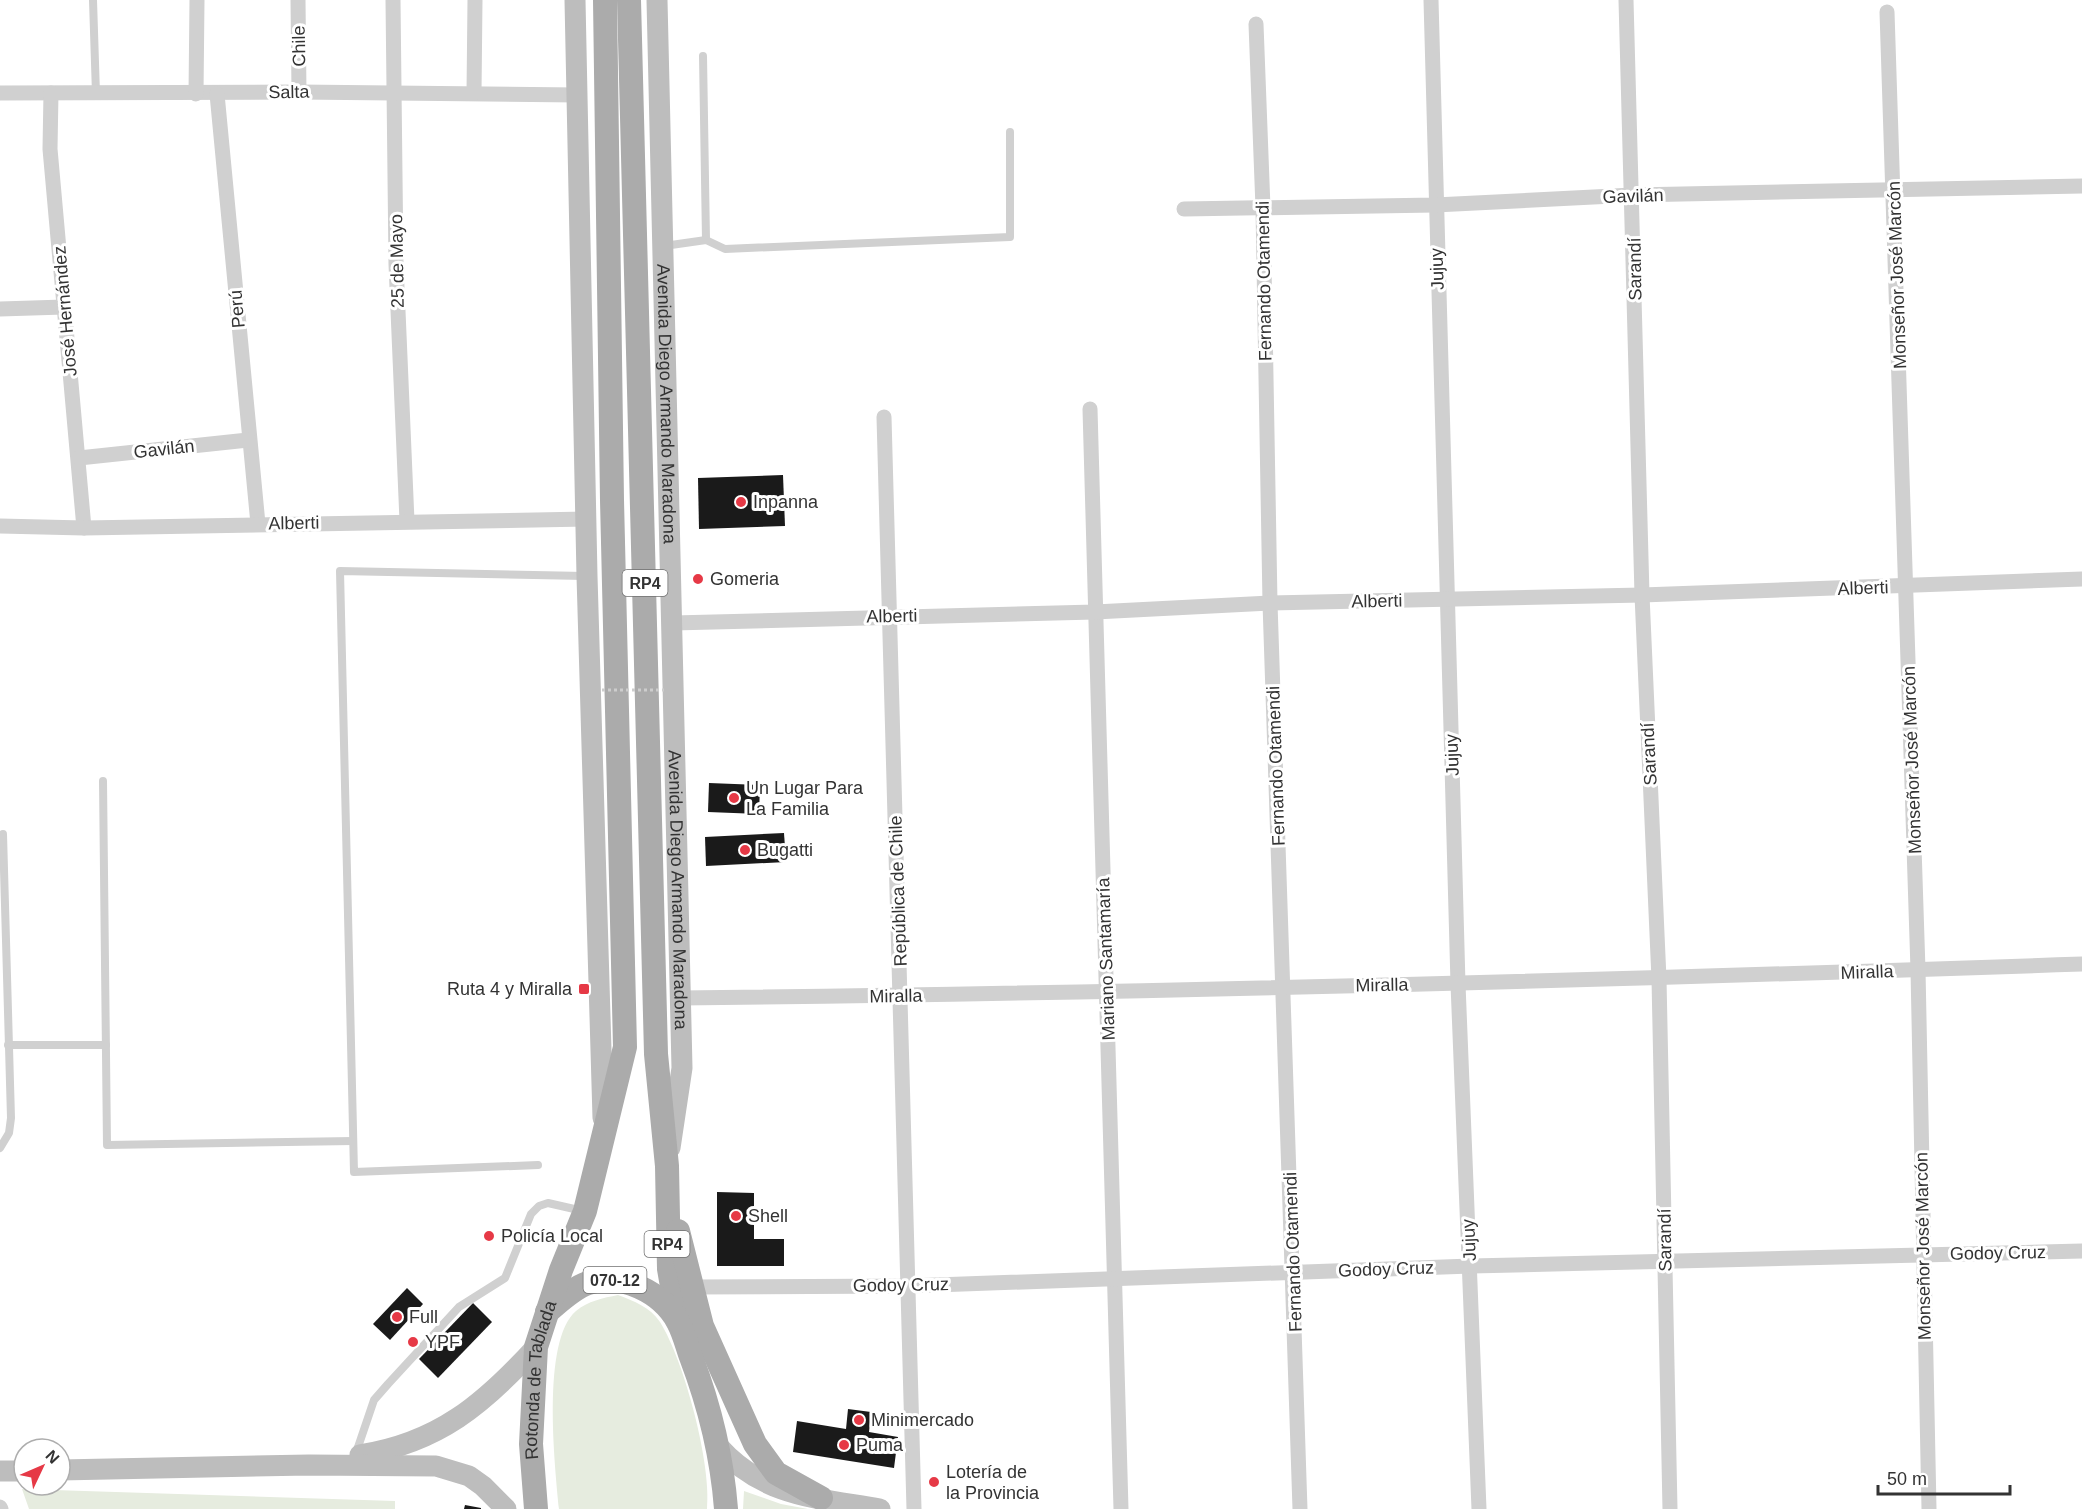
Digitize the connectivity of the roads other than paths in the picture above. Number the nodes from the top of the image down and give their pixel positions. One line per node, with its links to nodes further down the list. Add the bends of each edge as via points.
1 (93, 0): 22 (lane)
2 (197, 0): 20 (street)
3 (298, 0): 15 (street, Chile)
4 (393, 0): 18 (street, 25 de Mayo)
5 (475, 0): 19 (street)
6 (575, 0): 23 (street)
7 (605, 0): 65 (main road, RP4, via 625,1047)
8 (629, 0): 69 (main road, Avenida Diego Armando Maradona / RP4, via 656,1054)
9 (657, 0): 32 (street, Avenida Diego Armando Maradona)
10 (1431, 0): 28 (street, Jujuy)
11 (1626, 0): 27 (street, Sarandí)
12 (1887, 12): 26 (street, Monseñor José Marcón)
13 (1256, 24): 30 (street, Fernando Otamendi)
14 (703, 56): 31 (lane)
15 (299, 92): 18 (street, Salta); 21 (street, Salta)
16 (0, 93): 17 (street, Salta)
17 (51, 93): 22 (street, Salta); 33 (street, José Hernández, via 50,149)
18 (395, 93): 19 (street, Salta); 40 (street, 25 de Mayo, via 396,264)
19 (474, 93): 23 (street, Salta)
20 (196, 94): 21 (street, Salta); 22 (street, Salta)
21 (217, 94): 37 (street, Perú)
22 (96, 95)
23 (578, 95): 39 (street)
24 (1010, 132): 31 (lane, via 1010,237 725,249)
25 (2082, 186): 26 (street, Gavilán)
26 (1894, 189): 27 (street, Gavilán); 46 (street, Monseñor José Marcón)
27 (1633, 195): 28 (street, Gavilán); 47 (street, Sarandí)
28 (1435, 205): 30 (street, Gavilán); 48 (street, Jujuy)
29 (1184, 208): 30 (street, Gavilán)
30 (1263, 208): 49 (street, Fernando Otamendi)
31 (706, 240): 32 (lane)
32 (664, 246): 52 (street, Avenida Diego Armando Maradona)
33 (64, 307): 34 (street); 38 (street, José Hernández)
34 (0, 309)
35 (1090, 409): 50 (street, Mariano Santamaría)
36 (884, 417): 51 (street, República de Chile)
37 (248, 440): 38 (street, Gavilán); 41 (street, Perú)
38 (79, 458): 43 (street, José Hernández)
39 (587, 519): 40 (street, Alberti); 44 (street)
40 (407, 521): 41 (street, Alberti)
41 (258, 524): 43 (street, Alberti)
42 (0, 526): 43 (street, Alberti)
43 (84, 528)
44 (587, 576): 65 (street); 66 (lane, via 339,571)
45 (2082, 579): 46 (street, Alberti)
46 (1906, 587): 47 (street, Alberti); 56 (street, Monseñor José Marcón)
47 (1642, 595): 48 (street, Alberti); 57 (street, Sarandí)
48 (1448, 600): 49 (street, Alberti); 58 (street, Jujuy)
49 (1270, 603): 50 (street, Alberti); 59 (street, Fernando Otamendi)
50 (1095, 612): 51 (street, Alberti); 60 (street, Mariano Santamaría)
51 (889, 616): 52 (street, Alberti); 61 (street, República de Chile)
52 (673, 623): 62 (street, Avenida Diego Armando Maradona)
53 (103, 781): 64 (lane)
54 (3, 834): 63 (lane)
55 (2082, 964): 56 (street, Miralla)
56 (1918, 970): 57 (street, Miralla); 72 (street, Monseñor José Marcón)
57 (1659, 979): 58 (street, Miralla); 73 (street, Sarandí)
58 (1458, 984): 59 (street, Miralla); 74 (street, Jujuy)
59 (1284, 986): 60 (street, Miralla); 75 (street, Fernando Otamendi)
60 (1107, 992): 61 (street, Miralla); 76 (street, Mariano Santamaría)
61 (901, 996): 62 (street, Miralla); 77 (street, República de Chile)
62 (681, 998): 69 (street, Avenida Diego Armando Maradona, via 682,1068)
63 (8, 1045): 64 (lane); 67 (lane, via 12,1118)
64 (106, 1045): 66 (lane, via 107,1145)
65 (604, 1138): 70 (main road, RP4)
66 (353, 1141): 68 (lane, via 354,1172)
67 (0, 1148)
68 (538, 1164)
69 (667, 1174): 78 (main road); 80 (main road, Avenida Diego Armando Maradona / RP4, via 669,1269)
70 (585, 1211): 79 (main road, RP4); 83 (lane, via 548,1203 531,1214 505,1278 459,1307 374,1400)
71 (2082, 1251): 72 (street, Godoy Cruz)
72 (1923, 1255): 73 (street, Godoy Cruz); 96 (street, Monseñor José Marcón)
73 (1665, 1263): 74 (street, Godoy Cruz); 95 (street, Sarandí)
74 (1471, 1266): 75 (street, Godoy Cruz); 94 (street, Jujuy)
75 (1294, 1272): 76 (street, Godoy Cruz); 93 (street, Fernando Otamendi)
76 (1116, 1278): 77 (street, Godoy Cruz); 92 (street, Mariano Santamaría)
77 (908, 1286): 78 (street, Godoy Cruz); 91 (street, República de Chile)
78 (691, 1287): 86 (main road, via 707,1340 765,1460 776,1473)
79 (547, 1312): 80 (main road, Rotonda de Tablada / 070-12, via 587,1283 621,1280 652,1295); 81 (main road, Rotonda de Tablada / RP4)
80 (678, 1321): 82 (main road, Rotonda de Tablada / RP4)
81 (536, 1347): 83 (street, via 500,1387 447,1426 416,1442); 88 (main road, Rotonda de Tablada / RP4, via 531,1444)
82 (719, 1447): 86 (street, via 736,1466 758,1481); 89 (main road, Rotonda de Tablada / RP4)
83 (355, 1456): 84 (street)
84 (309, 1465): 85 (street); 87 (street, via 436,1466 469,1476)
85 (72, 1470)
86 (821, 1498): 90 (street)
87 (506, 1509)
88 (536, 1509)
89 (726, 1509)
90 (880, 1509)
91 (914, 1509)
92 (1121, 1509)
93 (1300, 1509)
94 (1479, 1509)
95 (1671, 1509)
96 (1929, 1509)

